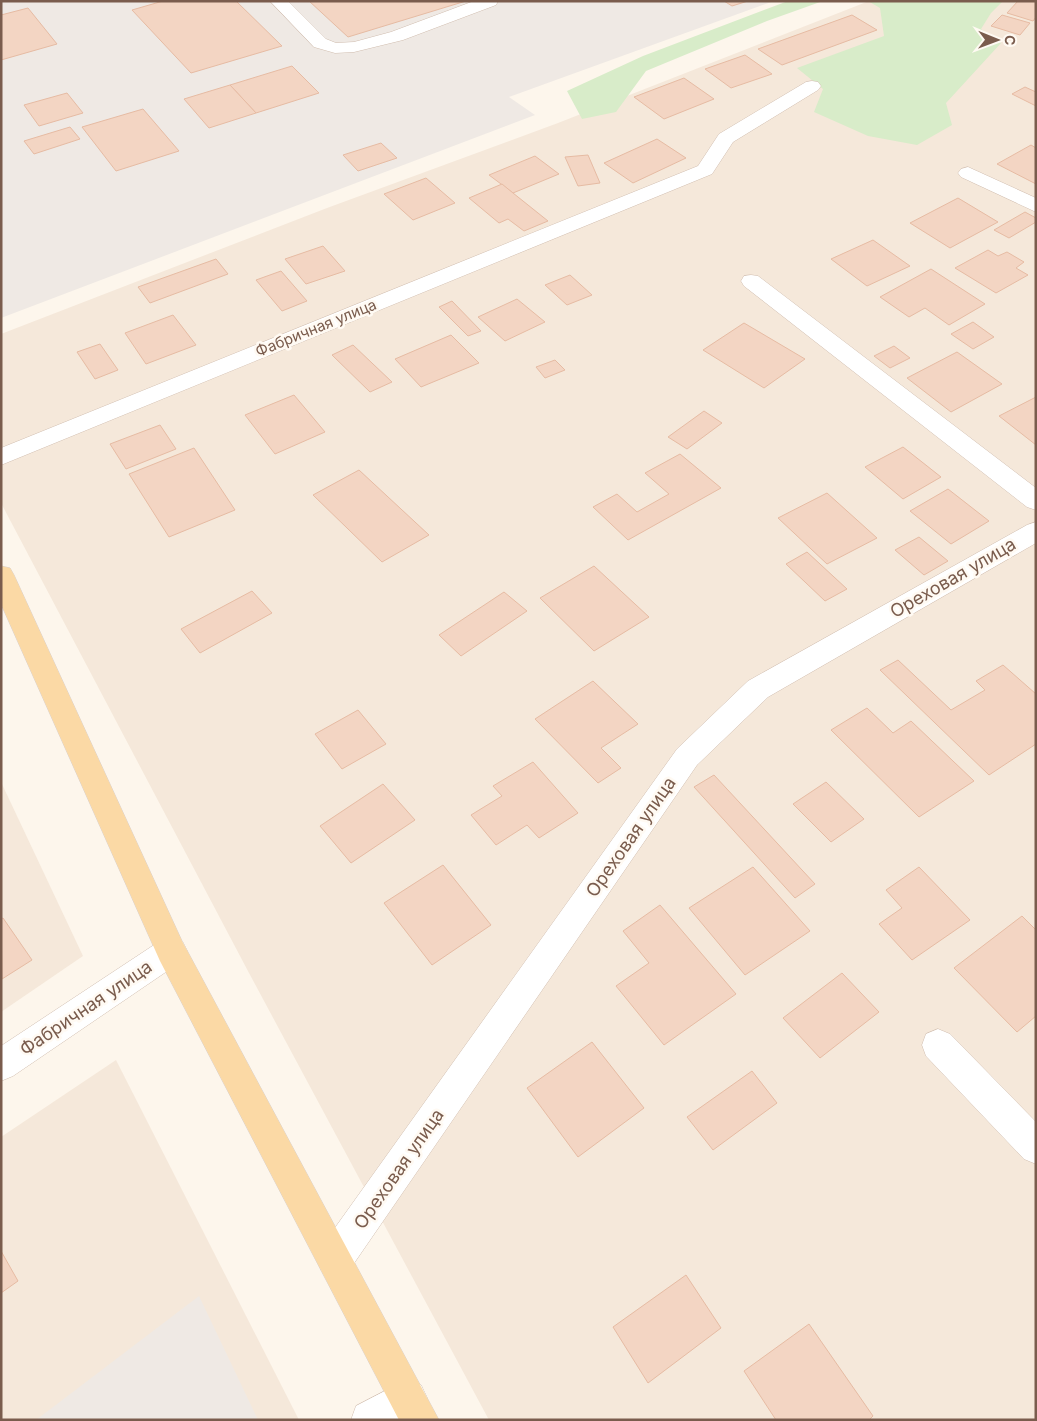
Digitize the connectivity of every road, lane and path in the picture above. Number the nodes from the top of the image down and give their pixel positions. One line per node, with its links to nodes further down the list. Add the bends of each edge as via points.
1 (278, 1): 2 (street, via 320,44 335,48 354,47 397,36)
2 (490, 1)
3 (812, 86): 7 (street, Фабричная улица, via 726,138 705,170)
4 (968, 173): 5 (street)
5 (1036, 206)
6 (751, 281): 8 (street)
7 (1, 457)
8 (1036, 501)
9 (1036, 531): 15 (street, Ореховая улица, via 758,689 687,757)
10 (1, 575): 11 (main road)
11 (171, 951): 13 (street, Фабричная улица); 15 (main road)
12 (938, 1045): 14 (street)
13 (1, 1066)
14 (1036, 1147)
15 (335, 1260): 16 (main road)
16 (414, 1409): 17 (street)
17 (370, 1420)

